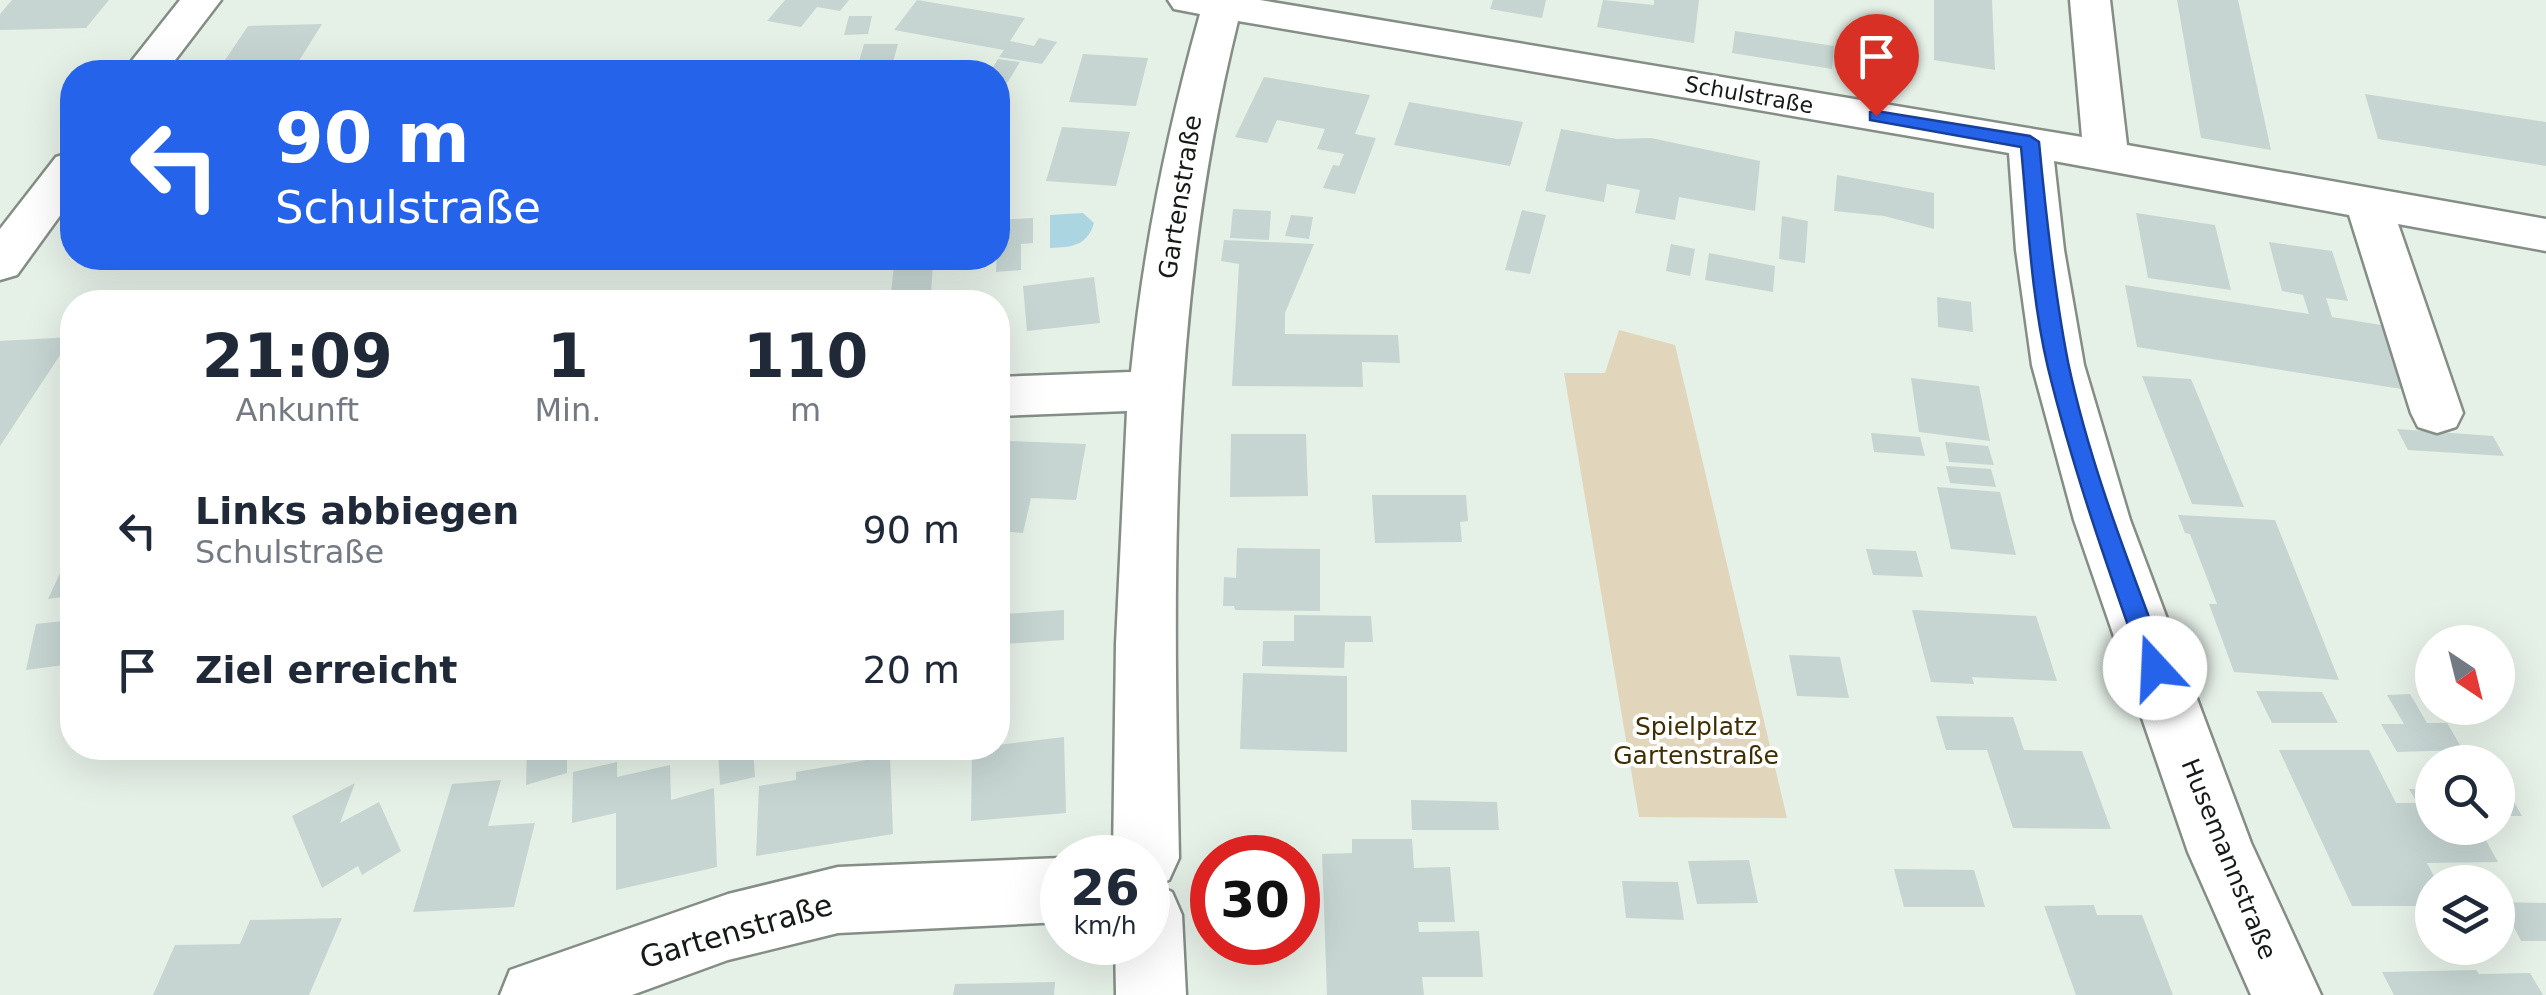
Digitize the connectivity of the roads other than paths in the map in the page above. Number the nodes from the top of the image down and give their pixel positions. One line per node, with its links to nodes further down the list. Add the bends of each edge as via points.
1 (201, 0): 4 (street)
2 (2090, 0): 6 (street)
3 (1205, 3): 5 (street, Schulstraße); 11 (street, Gartenstraße)
4 (154, 60)
5 (2030, 142): 6 (street, Schulstraße); 19 (street, Husemannstraße, via 2058,365 2102,520 2221,852)
6 (2106, 157): 8 (street, Schulstraße)
7 (60, 183): 10 (street)
8 (2370, 206): 9 (street, Schulstraße); 13 (street)
9 (2546, 236)
10 (0, 263)
11 (1153, 391): 12 (street); 14 (street, Gartenstraße)
12 (1010, 396)
13 (2437, 413)
14 (1146, 835)
15 (1040, 891): 17 (street, Gartenstraße, via 838,900 728,927)
16 (1150, 965): 18 (street)
17 (535, 995)
18 (1151, 995)
19 (2286, 995)

